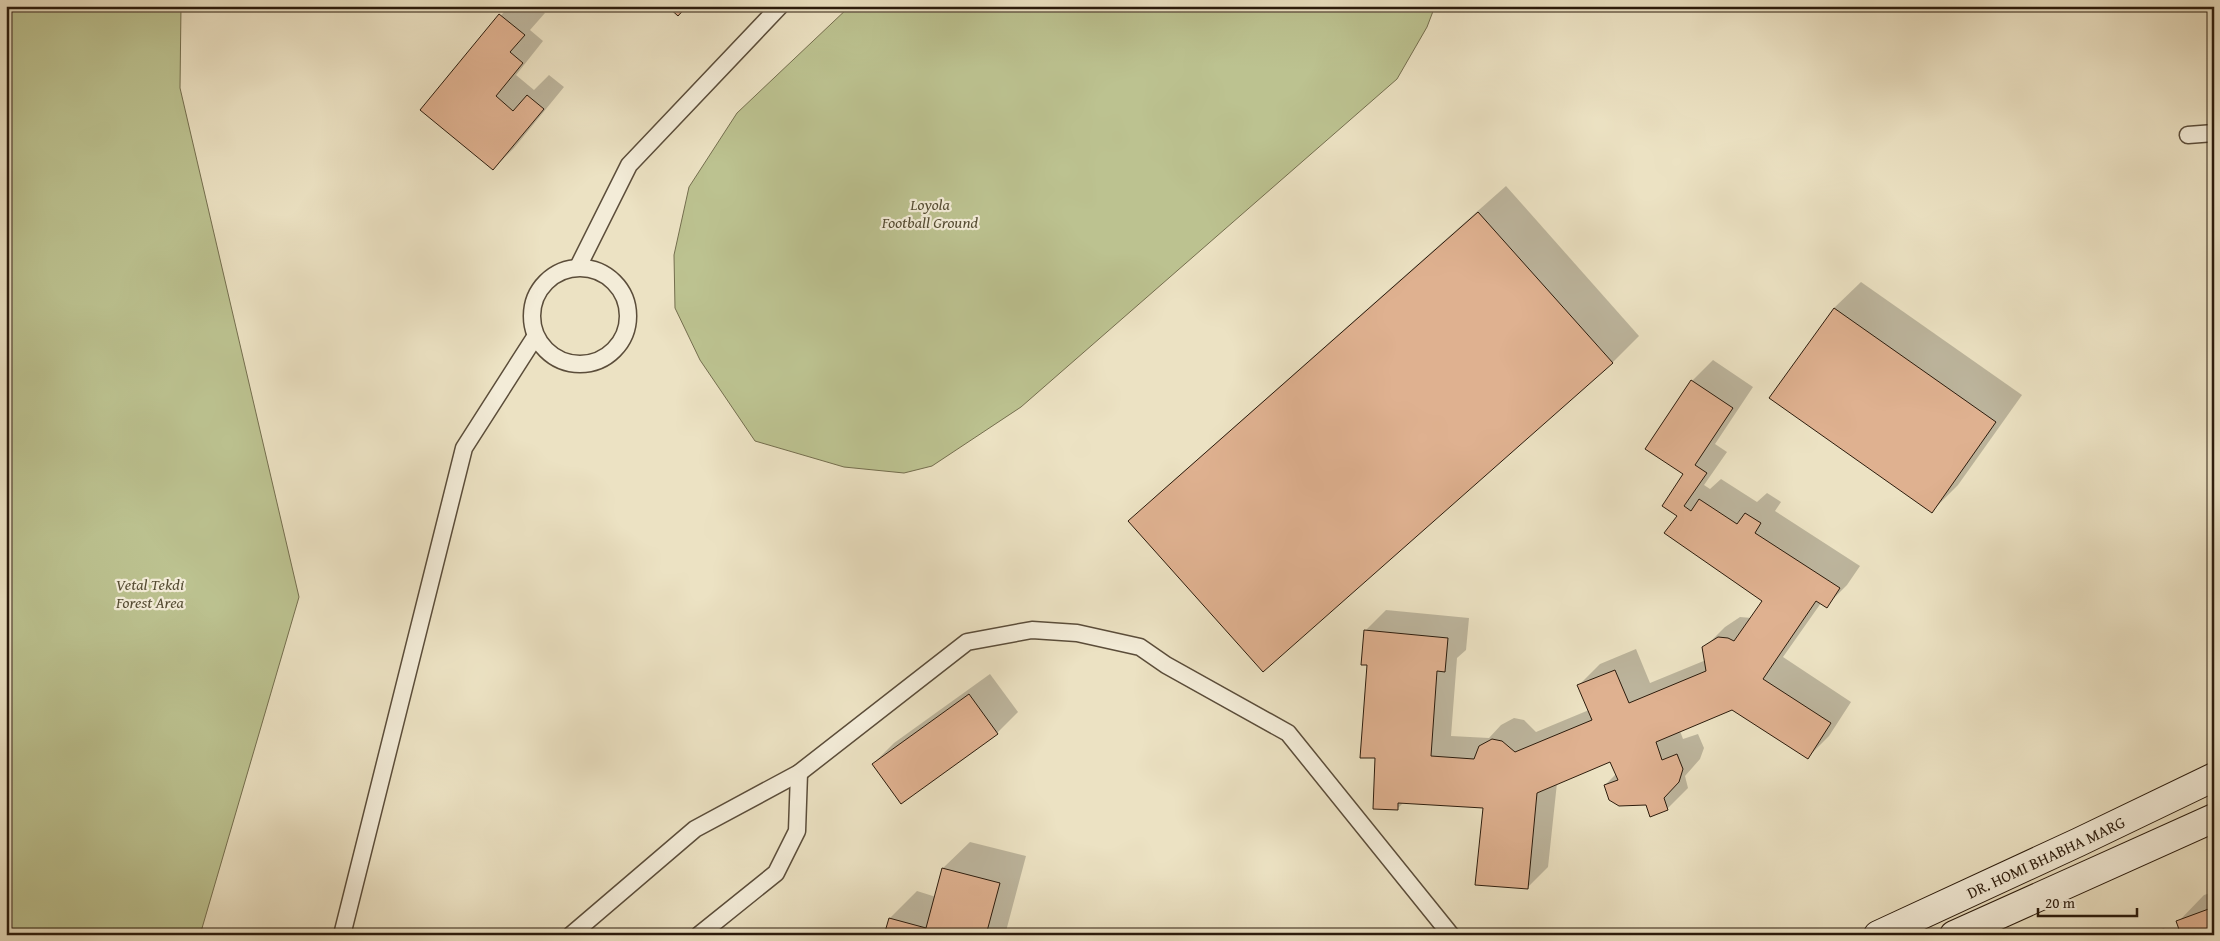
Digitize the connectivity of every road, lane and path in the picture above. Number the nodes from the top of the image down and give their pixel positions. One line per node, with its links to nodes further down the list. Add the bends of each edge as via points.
1 (780, 6): 4 (lane, via 630,164)
2 (2214, 133): 3 (lane)
3 (2188, 135)
4 (578, 267): 5 (lane, via 562,270 548,278 538,290 531,321); 5 (lane, via 594,269 620,287 627,302 626,334 617,348 589,364 558,360 544,350)
5 (535, 337): 9 (lane, via 464,448)
6 (799, 773): 10 (lane, via 695,829); 11 (lane, via 797,831 776,873); 12 (lane, via 967,642 1032,630 1077,633 1140,647 1166,665 1288,733)
7 (2214, 777): 13 (main road, DR. HOMI BHABHA MARG)
8 (2214, 818): 14 (main road, DR. HOMI BHABHA MARG)
9 (342, 935)
10 (571, 935)
11 (699, 935)
12 (1451, 935)
13 (1878, 935)
14 (1954, 935)

